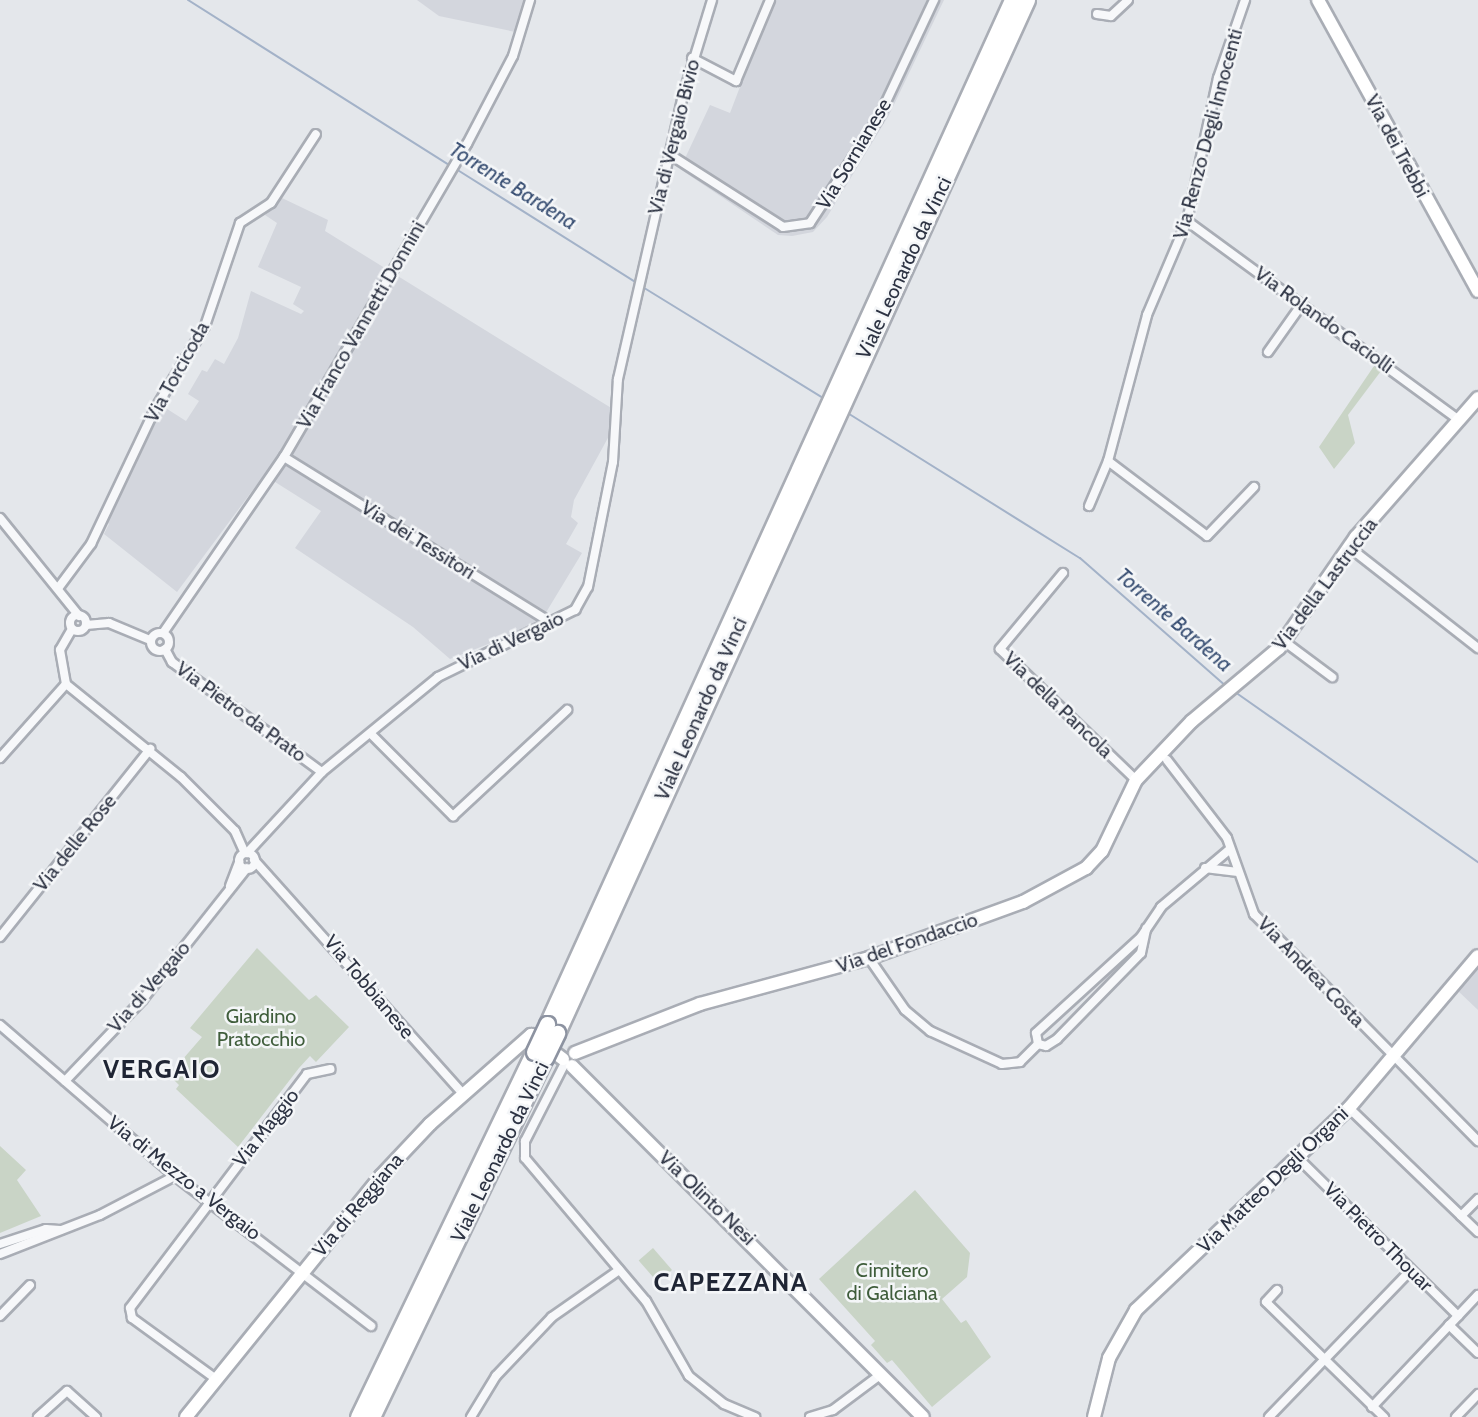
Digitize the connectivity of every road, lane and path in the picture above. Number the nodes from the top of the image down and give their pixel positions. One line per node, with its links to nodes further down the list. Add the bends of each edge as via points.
1 (530, 0): 21 (street, Via Franco Vannetti Donnini, via 513,56 467,144)
2 (712, 0): 11 (street, Via di Vergaio Bivio)
3 (770, 0): 11 (street, via 736,81)
4 (934, 0): 13 (street, Via Sornianese, via 878,119 810,223 783,227)
5 (1012, 0): 64 (highway, Viale Leonardo da Vinci)
6 (1027, 0): 64 (highway, Viale Leonardo da Vinci)
7 (1128, 0): 10 (street, via 1111,16)
8 (1245, 0): 14 (street, Via Renzo Degli Innocenti, via 1218,78)
9 (1318, 0): 16 (street, Via dei Trebbi)
10 (1097, 14)
11 (692, 58): 13 (street, Via di Vergaio Bivio)
12 (316, 134): 28 (street, Via Torcicoda, via 271,203 235,231 202,333 163,393 91,544)
13 (669, 154): 15 (street, Via di Vergaio Bivio)
14 (1187, 221): 17 (street, Via Rolando Caciolli); 22 (street, Via Renzo Degli Innocenti, via 1147,315)
15 (642, 276): 30 (street, Via di Vergaio, via 618,378 613,462 597,560 575,610)
16 (1478, 290)
17 (1302, 304): 18 (street); 20 (street, Via Rolando Caciolli)
18 (1268, 352)
19 (1478, 398): 20 (street, Via della Lastruccia)
20 (1459, 420): 26 (street, Via della Lastruccia)
21 (284, 457): 30 (street, Via dei Tessitori); 33 (street, Via Franco Vannetti Donnini)
22 (1108, 461): 23 (street, via 1206,536); 24 (street, Via Renzo Degli Innocenti)
23 (1254, 487)
24 (1089, 506)
25 (0, 518): 28 (street)
26 (1349, 547): 35 (street, Via della Lastruccia); 36 (street)
27 (1063, 573): 47 (street, Via della Pancola, via 1000,649)
28 (59, 587): 29 (street)
29 (79, 615): 31 (street); 32 (street, via 70,621)
30 (552, 623): 42 (street, Via di Vergaio, via 444,673)
31 (86, 625): 32 (street); 34 (street, via 109,624)
32 (72, 629): 39 (street, via 60,650)
33 (163, 633): 34 (street); 37 (street, via 169,642)
34 (150, 640): 37 (street, Via Pietro da Prato, via 153,649)
35 (1285, 642): 38 (street); 40 (street, Via della Lastruccia)
36 (1478, 648)
37 (165, 649): 46 (street, Via Pietro da Prato, via 172,662 254,718)
38 (1332, 677)
39 (66, 684): 43 (street); 45 (street)
40 (1218, 699): 44 (street, Via del Fondaccio)
41 (567, 710): 42 (street, via 453,816)
42 (372, 735): 46 (street, Via di Vergaio)
43 (150, 749): 48 (street); 58 (street, Via delle Rose)
44 (1164, 757): 47 (street, Via del Fondaccio); 50 (street, Via Andrea Costa)
45 (0, 758)
46 (322, 772): 49 (street, Via di Vergaio)
47 (1136, 780): 62 (street, Via del Fondaccio, via 1102,851 1086,868 1023,902)
48 (235, 831): 49 (street); 51 (street)
49 (260, 837): 51 (street, Via di Vergaio)
50 (1230, 849): 54 (street); 55 (street, Via Andrea Costa)
51 (246, 853): 52 (street, Via di Vergaio); 53 (street)
52 (239, 862): 53 (street); 56 (street, Via di Vergaio)
53 (250, 865): 56 (street, Via di Vergaio); 70 (street, Via Tobbianese, via 273,882)
54 (1205, 868): 55 (street); 57 (street, via 1161,907)
55 (1238, 872): 66 (street, Via Andrea Costa, via 1254,914)
56 (229, 889): 69 (street, Via di Vergaio, via 143,999)
57 (1146, 929): 59 (street); 60 (street)
58 (0, 937)
59 (1135, 943): 60 (street); 65 (street, via 1036,1033)
60 (1141, 953): 65 (street, via 1057,1039 1046,1046)
61 (1478, 956): 66 (street, Via Matteo Degli Organi)
62 (869, 958): 65 (street, via 905,1010 930,1031 1002,1064 1020,1062); 67 (street, Via del Fondaccio, via 700,1004)
63 (0, 1025): 69 (street, Via di Mezzo a Vergaio)
64 (552, 1028): 67 (highway, Viale Leonardo da Vinci, bridge)
65 (1038, 1044)
66 (1393, 1055): 71 (street, Via Matteo Degli Organi); 72 (street, Via Andrea Costa)
67 (563, 1058): 70 (street, Via di Reggiana, via 537,1036 528,1037 504,1065); 82 (street, via 523,1153); 94 (street, Via Olinto Nesi); 101 (highway, Viale Leonardo da Vinci); 102 (highway, Viale Leonardo da Vinci)
68 (330, 1069): 76 (street, Via Maggio, via 307,1074)
69 (64, 1081): 74 (street, Via di Mezzo a Vergaio)
70 (464, 1095): 84 (street, Via di Reggiana, via 398,1157)
71 (1349, 1108): 73 (street, Via Matteo Degli Organi); 77 (street)
72 (1478, 1141)
73 (1298, 1158): 83 (street, Via Pietro Thouar); 107 (street, Via Matteo Degli Organi, via 1136,1310 1109,1358)
74 (175, 1176): 76 (street, Via di Mezzo a Vergaio); 78 (street)
75 (1478, 1199): 77 (street)
76 (212, 1201): 84 (street, Via di Mezzo a Vergaio); 95 (street, Via Maggio, via 129,1313)
77 (1461, 1216): 79 (street)
78 (63, 1230): 80 (street, via 46,1229); 81 (street)
79 (1478, 1232)
80 (0, 1244)
81 (0, 1254)
82 (619, 1270): 103 (street, via 552,1317 496,1376); 104 (street, via 666,1328 689,1376 724,1404)
83 (1411, 1270): 89 (street, Via Pietro Thouar); 93 (street)
84 (303, 1272): 90 (street, Via di Mezzo a Vergaio); 95 (street, Via di Reggiana)
85 (30, 1285): 88 (street)
86 (1277, 1290): 93 (street, via 1266,1302)
87 (1478, 1295): 89 (street)
88 (0, 1316)
89 (1458, 1316): 91 (street)
90 (371, 1326)
91 (1449, 1326): 92 (street); 97 (street)
92 (1478, 1353)
93 (1321, 1359): 97 (street); 108 (street)
94 (880, 1375): 105 (street, via 833,1410); 106 (street, Via Olinto Nesi)
95 (216, 1379): 100 (street, Via di Reggiana)
96 (1478, 1394): 110 (street)
97 (1372, 1407): 109 (street)
98 (38, 1417): 99 (street, via 67,1391)
99 (96, 1417)
100 (186, 1417)
101 (358, 1417)
102 (372, 1417)
103 (471, 1417)
104 (755, 1417)
105 (810, 1417)
106 (923, 1417)
107 (1094, 1417)
108 (1269, 1417)
109 (1384, 1417)
110 (1456, 1417)

